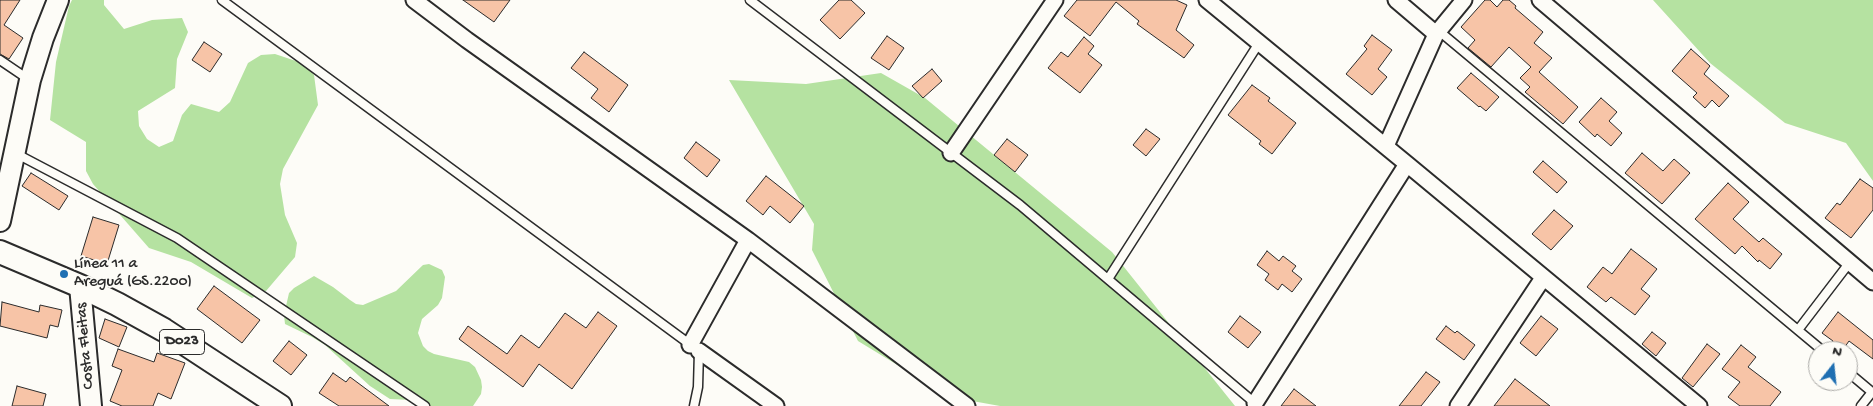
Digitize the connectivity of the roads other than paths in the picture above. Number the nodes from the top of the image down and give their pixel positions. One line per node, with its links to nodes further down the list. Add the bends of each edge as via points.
1 (58, 0): 13 (main road)
2 (222, 0): 28 (lane)
3 (414, 0): 19 (street)
4 (750, 0): 16 (lane)
5 (1055, 0): 16 (street)
6 (1207, 0): 11 (street)
7 (1396, 0): 10 (street)
8 (1464, 0): 10 (street)
9 (1540, 0): 21 (street)
10 (1437, 33): 14 (street); 26 (lane)
11 (1259, 43): 14 (street); 23 (lane)
12 (0, 60): 13 (lane)
13 (30, 80): 15 (main road)
14 (1386, 146): 17 (street)
15 (15, 153): 18 (main road); 35 (lane, via 177,238)
16 (951, 153): 23 (lane, via 1020,204)
17 (1407, 164): 22 (street); 32 (street)
18 (0, 221)
19 (748, 240): 28 (street); 38 (street)
20 (0, 252): 25 (main road, D023)
21 (1850, 262): 24 (street); 26 (lane)
22 (1543, 278): 31 (street); 39 (street)
23 (1108, 279): 32 (lane)
24 (1873, 282)
25 (80, 286): 33 (main road, Costa Fleitas); 34 (main road, D023, via 164,330)
26 (1798, 330): 27 (lane)
27 (1811, 341)
28 (695, 348): 36 (lane, via 698,387); 37 (street)
29 (1858, 380): 30 (lane)
30 (1873, 393): 40 (lane)
31 (1690, 403)
32 (1257, 405)
33 (91, 406)
34 (280, 406)
35 (425, 406)
36 (694, 406)
37 (776, 406)
38 (968, 406)
39 (1458, 406)
40 (1861, 406)

